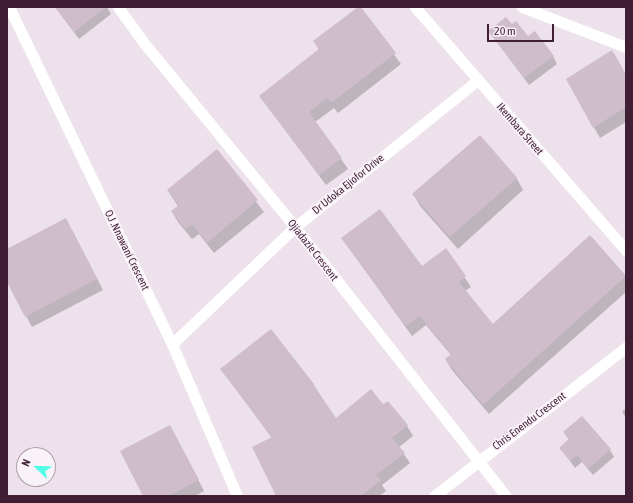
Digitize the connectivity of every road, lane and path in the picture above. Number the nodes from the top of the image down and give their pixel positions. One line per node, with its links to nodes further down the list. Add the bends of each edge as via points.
1 (9, 7): 9 (street, O.J .Nnawani Crescent)
2 (118, 7): 7 (street, Ojiadazie Crescent, via 144,43)
3 (415, 7): 6 (street, Ikembara Street)
4 (522, 7): 5 (street)
5 (626, 47)
6 (478, 80): 7 (street, Dr Udoka Ejiofor Drive); 8 (street, Ikembara Street)
7 (295, 227): 9 (street, Dr Udoka Ejiofor Drive); 11 (street, Ojiadazie Crescent)
8 (626, 251)
9 (172, 344): 12 (street, O.J .Nnawani Crescent)
10 (626, 347): 11 (street, Chris Enendu Crescent)
11 (478, 460): 13 (street, Chris Enendu Crescent); 14 (street, Ojiadazie Crescent)
12 (237, 496)
13 (434, 496)
14 (506, 496)

